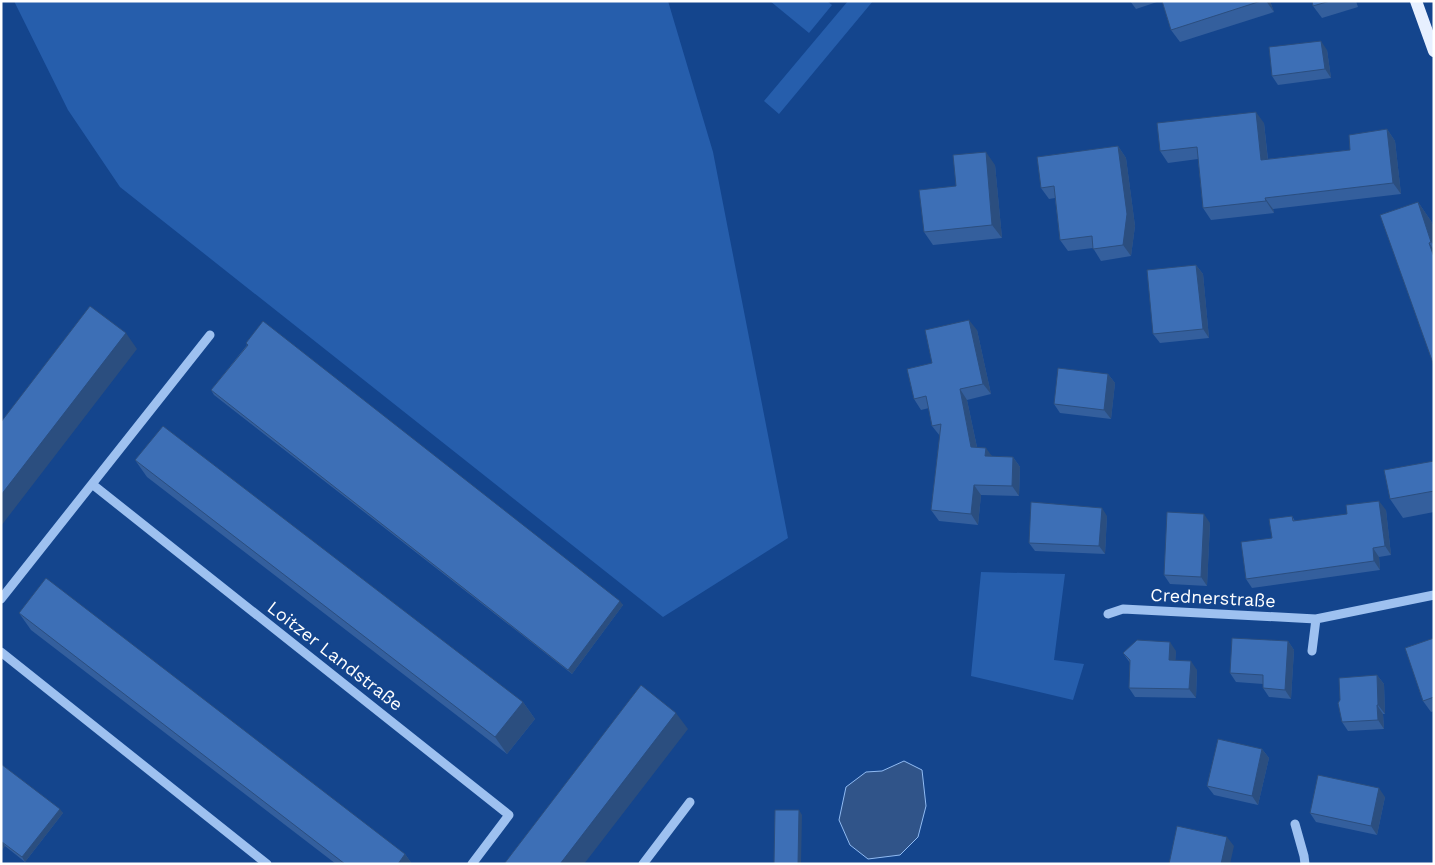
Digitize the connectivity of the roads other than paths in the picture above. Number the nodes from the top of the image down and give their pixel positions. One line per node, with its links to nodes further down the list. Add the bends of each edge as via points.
1 (1416, 1): 2 (main road)
2 (1434, 51)
3 (210, 335): 4 (street)
4 (92, 484): 6 (street); 14 (street, Loitzer Landstraße, via 509,815)
5 (1434, 595): 8 (street, Crednerstraße)
6 (1, 600)
7 (1108, 614): 8 (street, Crednerstraße, via 1122,609)
8 (1316, 619): 9 (street)
9 (1312, 651)
10 (1, 652): 13 (street)
11 (690, 802): 15 (street)
12 (1295, 824): 16 (street)
13 (267, 864)
14 (472, 864)
15 (642, 864)
16 (1304, 864)

